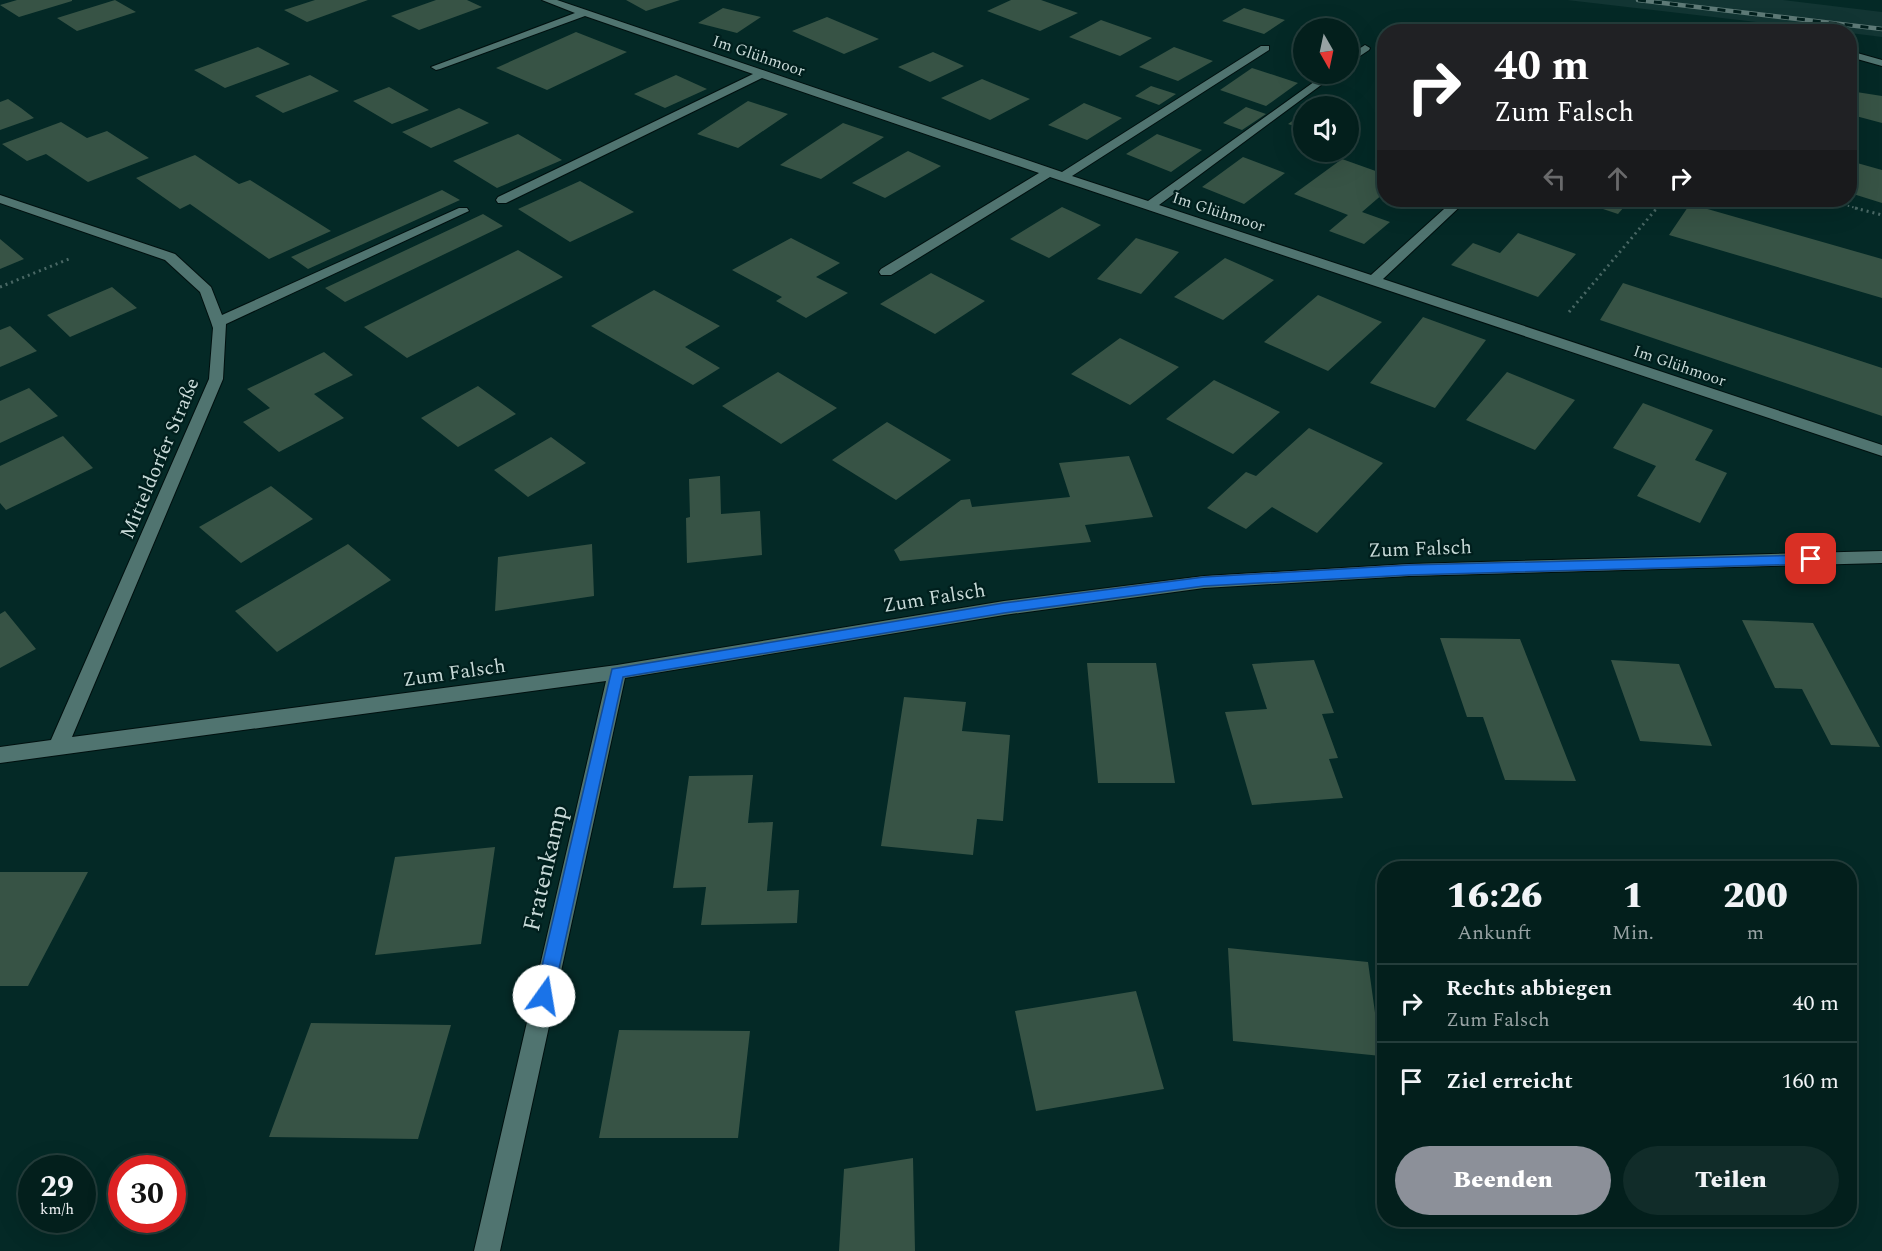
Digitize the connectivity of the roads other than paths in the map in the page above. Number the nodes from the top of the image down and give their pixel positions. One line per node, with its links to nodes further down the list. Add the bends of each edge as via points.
1 (547, 0): 2 (street, Im Glühmoor)
2 (585, 13): 8 (street); 9 (street, Im Glühmoor)
3 (1265, 48): 12 (street)
4 (1365, 48): 5 (street)
5 (1359, 53)
6 (1857, 56): 7 (street)
7 (1882, 63)
8 (436, 67)
9 (762, 74): 11 (street, Im Glühmoor); 14 (street)
10 (1317, 84): 15 (street)
11 (1049, 172): 12 (street, Im Glühmoor); 18 (street)
12 (1064, 176): 15 (street, Im Glühmoor)
13 (0, 199): 20 (street, Mitteldorfer Straße, via 170,257 206,290)
14 (501, 200)
15 (1150, 205): 19 (street, Im Glühmoor)
16 (1453, 207): 19 (street)
17 (463, 211): 20 (street)
18 (886, 272)
19 (1374, 280): 21 (street, Im Glühmoor)
20 (218, 322): 24 (street, Mitteldorfer Straße, via 216,379)
21 (1882, 451)
22 (1882, 557): 23 (street, Zum Falsch, via 1409,570 1204,582 1004,608)
23 (617, 672): 24 (street, Zum Falsch); 26 (street, Fratenkamp)
24 (57, 748): 25 (street, Zum Falsch)
25 (0, 755)
26 (487, 1251)

